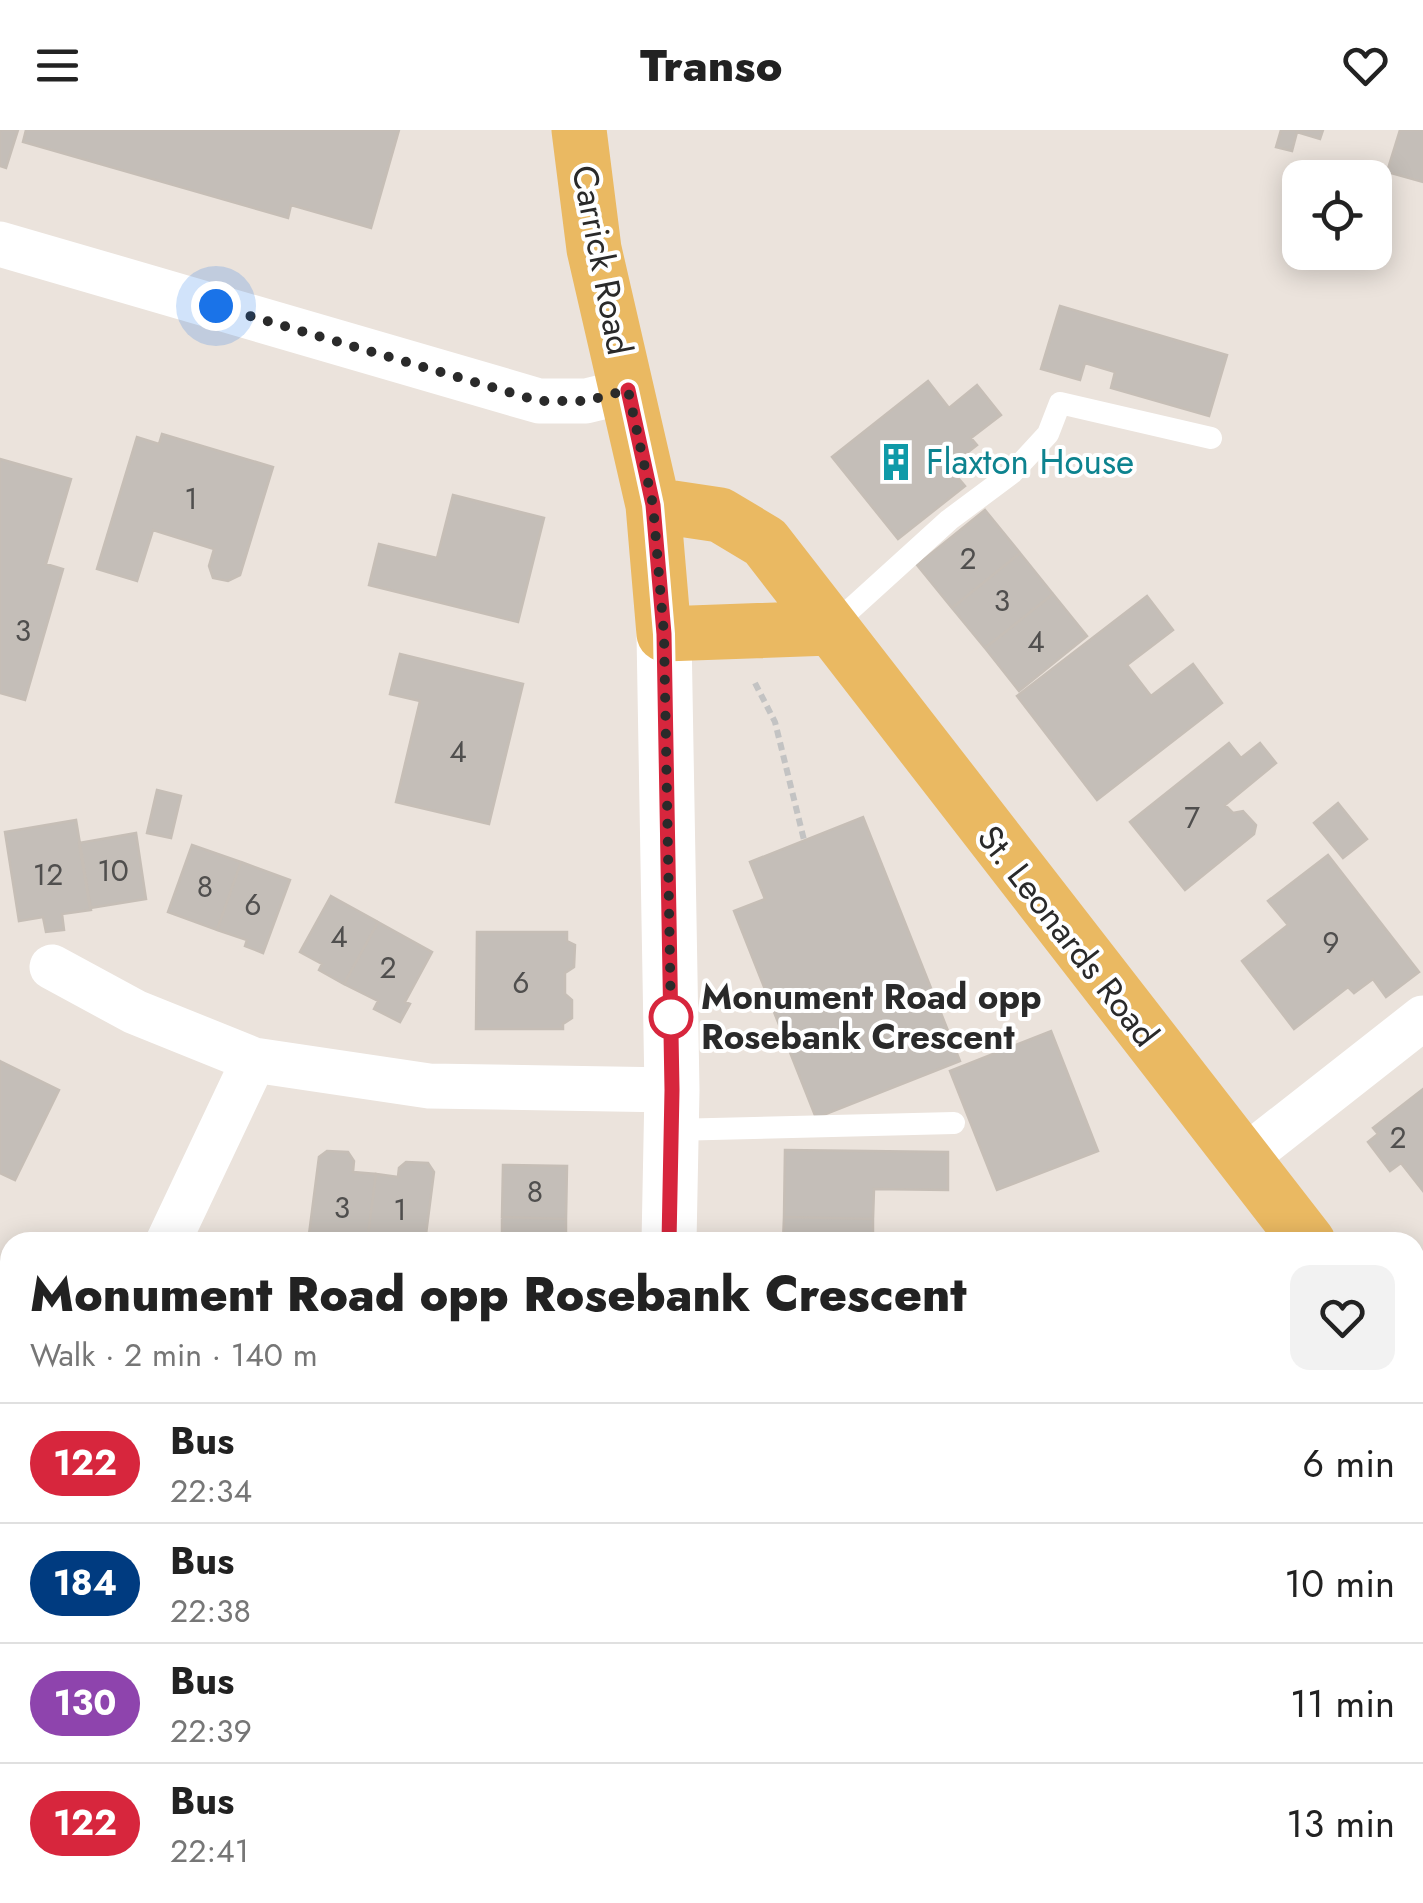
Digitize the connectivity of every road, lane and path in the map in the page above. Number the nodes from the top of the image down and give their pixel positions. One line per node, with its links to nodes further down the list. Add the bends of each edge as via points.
1 (579, 130): 3 (main road, Carrick Road, via 594,250)
2 (0, 244): 3 (street, via 539,401 586,401)
3 (628, 390): 5 (main road, Carrick Road)
4 (1211, 438): 6 (lane, via 1060,403 1048,434 1012,473)
5 (653, 505): 6 (main road, St. Leonards Road, via 720,516 765,542); 8 (main road, Carrick Road)
6 (830, 628): 7 (main road); 15 (main road, St. Leonards Road)
7 (730, 632): 8 (main road); 9 (path, via 775,722)
8 (664, 634): 13 (main road)
9 (804, 840)
10 (52, 968): 12 (street, via 135,1012)
11 (1423, 1018): 15 (street)
12 (254, 1060): 13 (street, via 429,1086); 16 (street)
13 (672, 1110): 14 (lane); 17 (main road)
14 (954, 1123)
15 (1242, 1160): 18 (main road, St. Leonards Road)
16 (173, 1232)
17 (669, 1232)
18 (1300, 1232)

